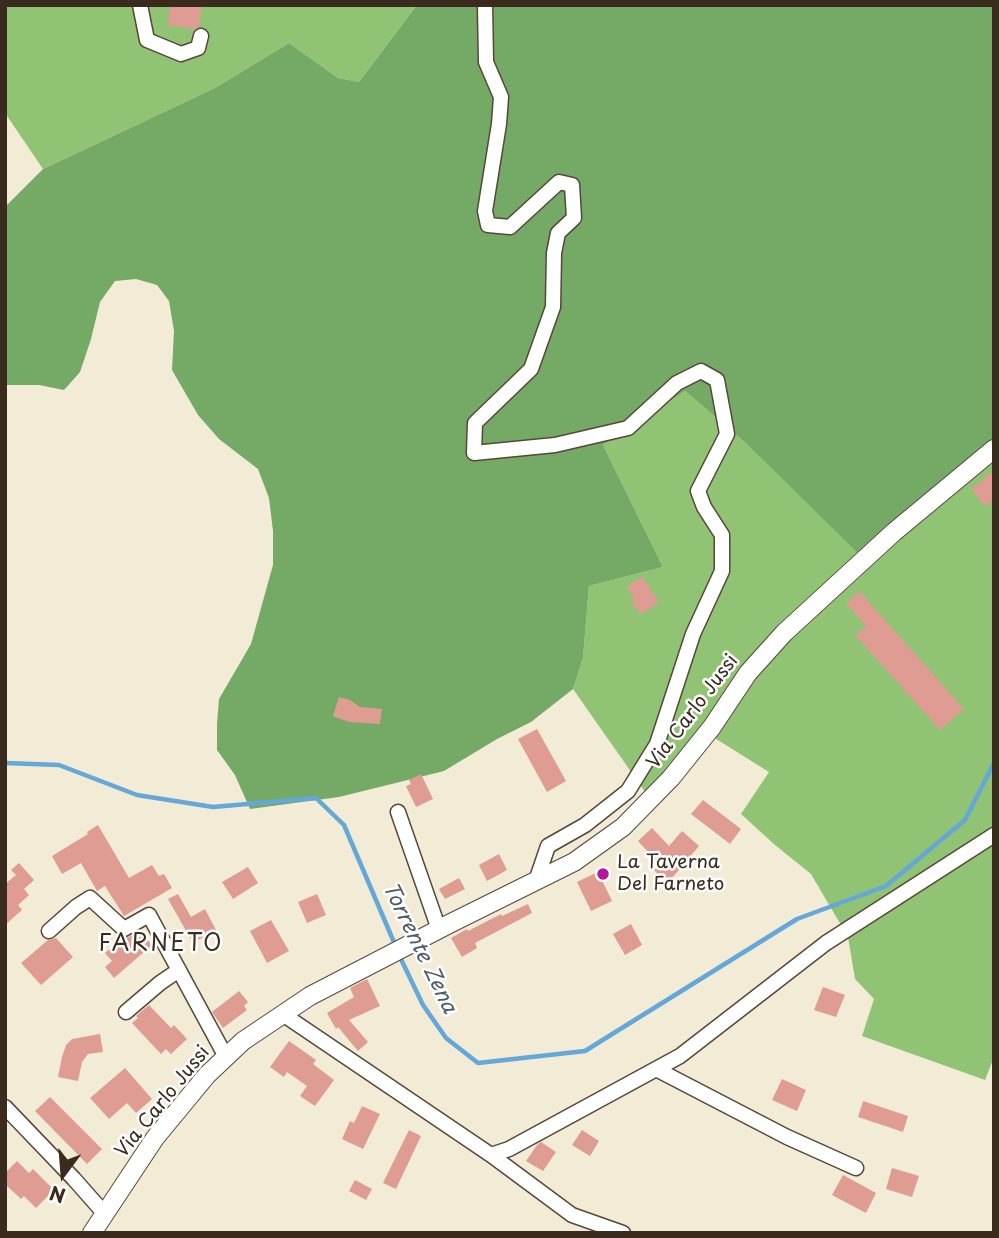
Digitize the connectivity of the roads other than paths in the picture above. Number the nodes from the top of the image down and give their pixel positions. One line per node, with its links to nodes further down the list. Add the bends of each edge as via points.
1 (140, 5): 3 (street, via 147,40 181,54 198,48)
2 (485, 5): 7 (street, via 486,62 501,97 485,211 488,225 510,228 559,182 572,185 574,218 558,233 553,307 531,369 475,423 474,453 555,445 628,428 677,383 701,371 717,380 727,435 698,491 722,535 722,571 693,634 657,744 628,791 585,825 548,846)
3 (201, 36)
4 (994, 449): 7 (street, Via Carlo Jussi, via 894,531 784,633 748,673 671,778 623,827 574,862)
5 (398, 812): 8 (street)
6 (994, 835): 14 (street, via 826,943 680,1056)
7 (536, 881): 12 (street, Via Carlo Jussi, via 310,996)
8 (436, 921)
9 (49, 931): 10 (street, via 90,898 124,929 149,915)
10 (179, 970): 11 (street); 13 (street)
11 (126, 1012)
12 (284, 1015): 13 (street, Via Carlo Jussi); 16 (street)
13 (226, 1057): 18 (street, Via Carlo Jussi, via 155,1138)
14 (656, 1069): 16 (street); 17 (street)
15 (5, 1107): 18 (street)
16 (491, 1155): 20 (street, via 572,1215)
17 (856, 1168)
18 (104, 1213): 19 (street, Via Carlo Jussi)
19 (92, 1233)
20 (624, 1233)

